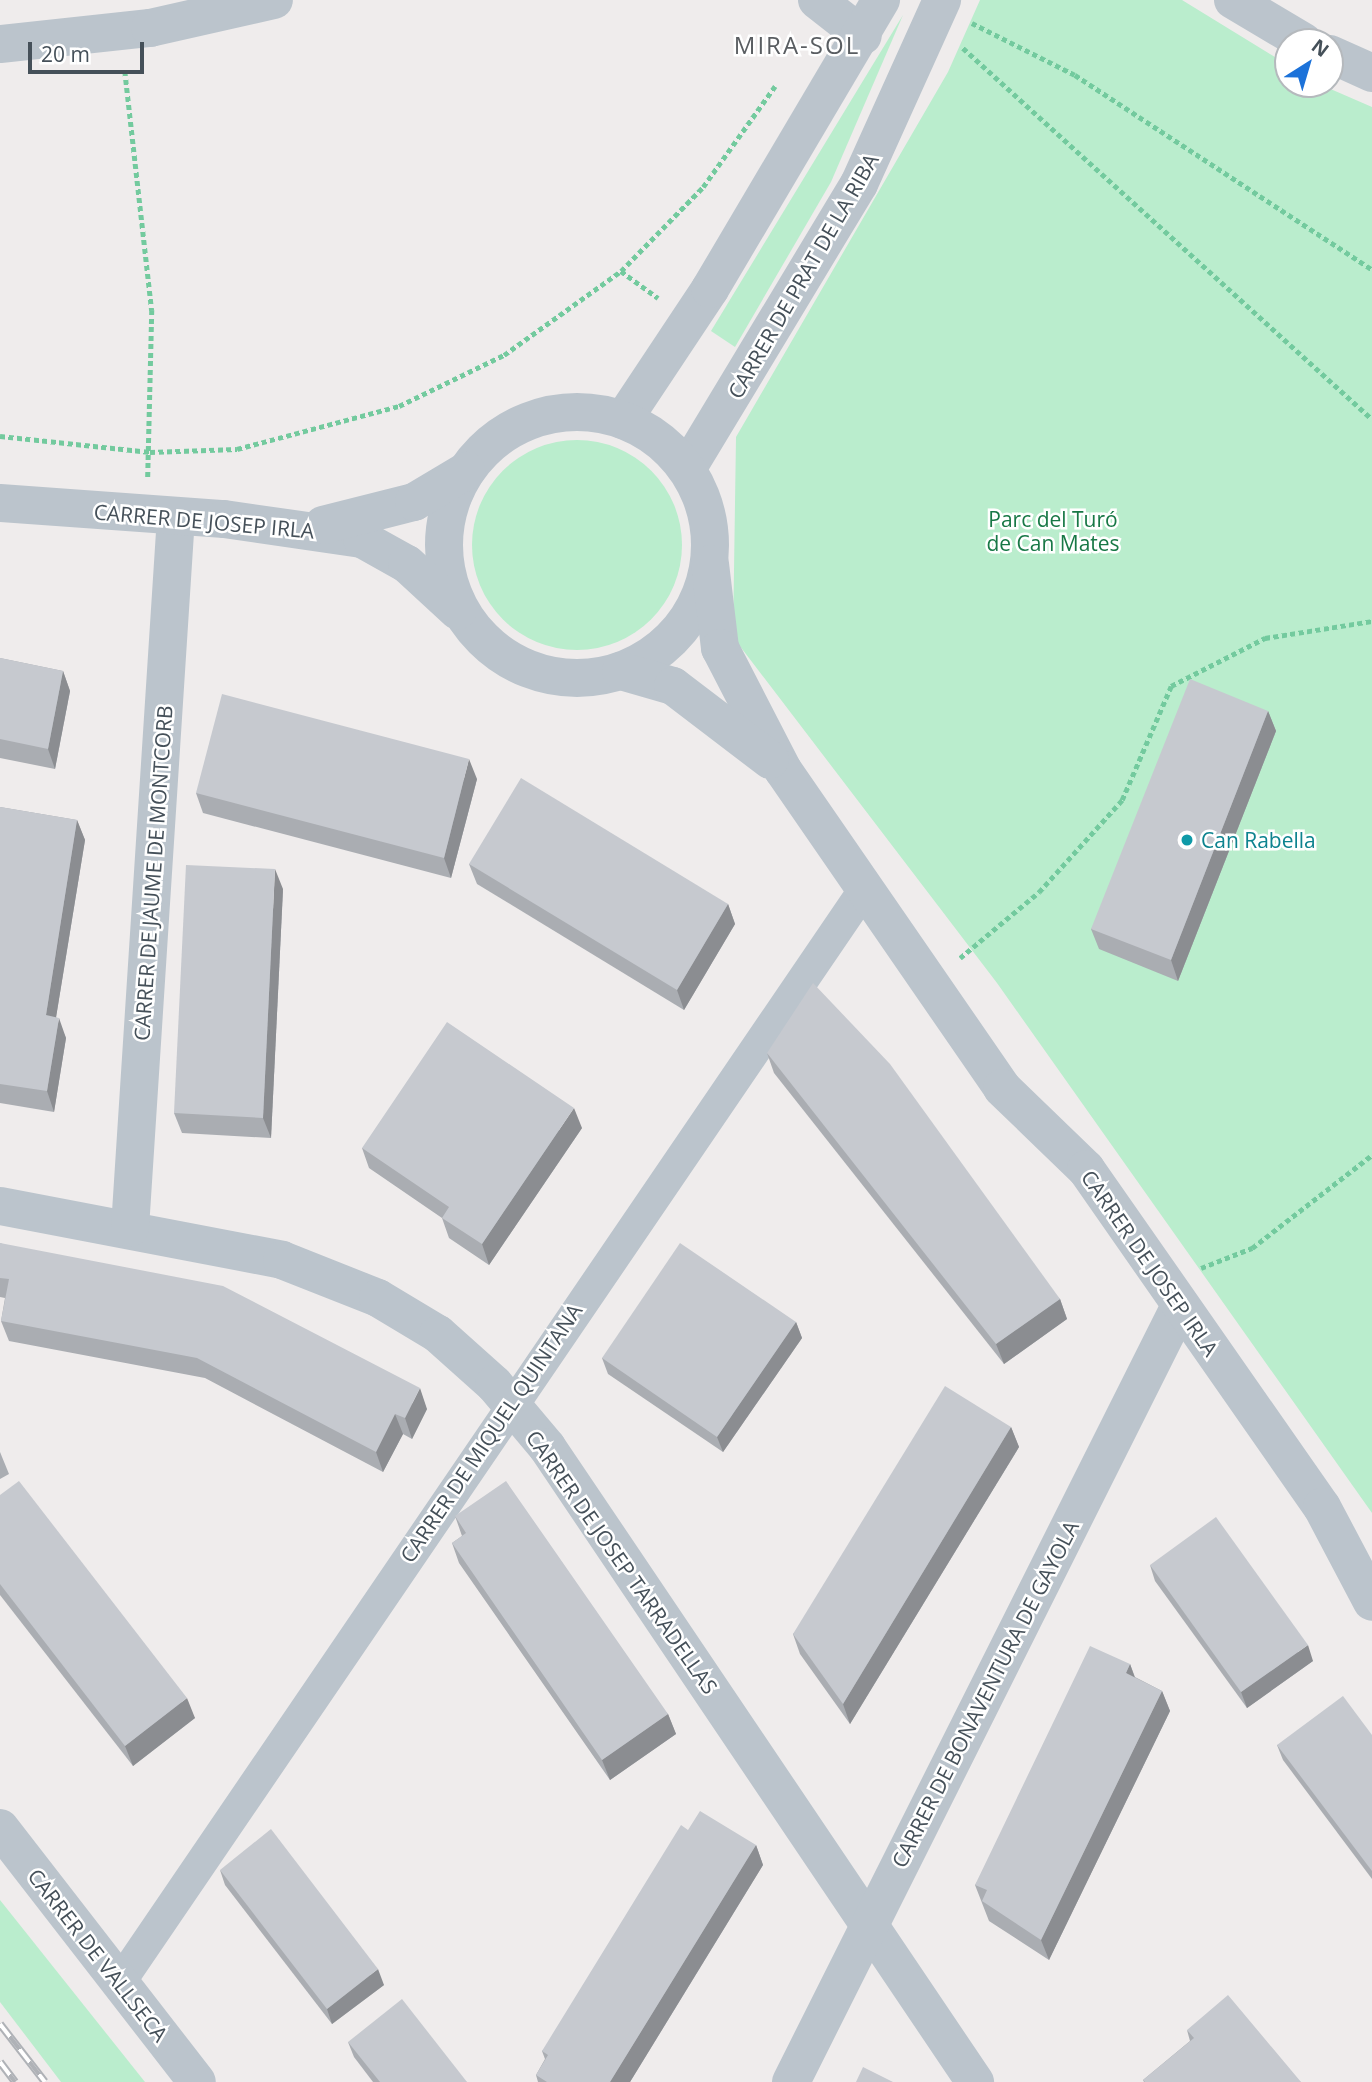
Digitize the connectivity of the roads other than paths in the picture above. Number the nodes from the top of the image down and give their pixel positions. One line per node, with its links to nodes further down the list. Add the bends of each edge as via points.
1 (274, 0): 8 (street, via 120,31)
2 (817, 0): 7 (street)
3 (880, 0): 7 (street)
4 (1233, 0): 6 (street)
5 (954, 7): 12 (street, CARRER DE PRAT DE LA RIBA, via 859,184)
6 (1280, 28)
7 (863, 36): 11 (street)
8 (0, 44)
9 (1344, 60): 10 (street)
10 (1372, 73)
11 (623, 420): 12 (street, via 669,448); 13 (street, via 598,413 548,415 502,435)
12 (687, 469): 17 (street, via 702,498)
13 (466, 471): 16 (street, via 414,502); 18 (street, via 444,543 453,594)
14 (0, 503): 15 (street, CARRER DE JOSEP IRLA)
15 (161, 517): 16 (street, CARRER DE JOSEP IRLA); 23 (street, CARRER DE JAUME DE MONTCORB)
16 (307, 528): 18 (street, CARRER DE JOSEP IRLA, via 362,539 407,564)
17 (710, 564): 19 (street, via 681,630); 20 (street, via 720,648)
18 (465, 617): 19 (street, CARRER DE JOSEP IRLA, via 499,653 523,667 585,679)
19 (621, 671): 20 (street, via 673,686)
20 (783, 770): 21 (street, CARRER DE JOSEP IRLA)
21 (866, 887): 24 (street, CARRER DE JOSEP IRLA, via 1002,1088 1086,1169); 25 (street, CARRER DE MIQUEL QUINTANA)
22 (0, 1206): 23 (street, CARRER DE JOSEP TARRADELLAS)
23 (130, 1228): 25 (street, CARRER DE JOSEP TARRADELLAS, via 282,1260 377,1298 438,1334)
24 (1172, 1294): 26 (street, CARRER DE JOSEP IRLA, via 1328,1516); 28 (street, CARRER DE BONAVENTURA DE GAYOLA)
25 (510, 1404): 28 (street, CARRER DE JOSEP TARRADELLAS, via 547,1447); 29 (street, CARRER DE MIQUEL QUINTANA)
26 (1372, 1602)
27 (0, 1828): 29 (street, CARRER DE VALLSECA)
28 (869, 1925): 31 (street, CARRER DE BONAVENTURA DE GAYOLA); 32 (street, CARRER DE JOSEP TARRADELLAS)
29 (120, 1982): 30 (street, CARRER DE VALLSECA)
30 (197, 2082)
31 (791, 2082)
32 (975, 2082)

